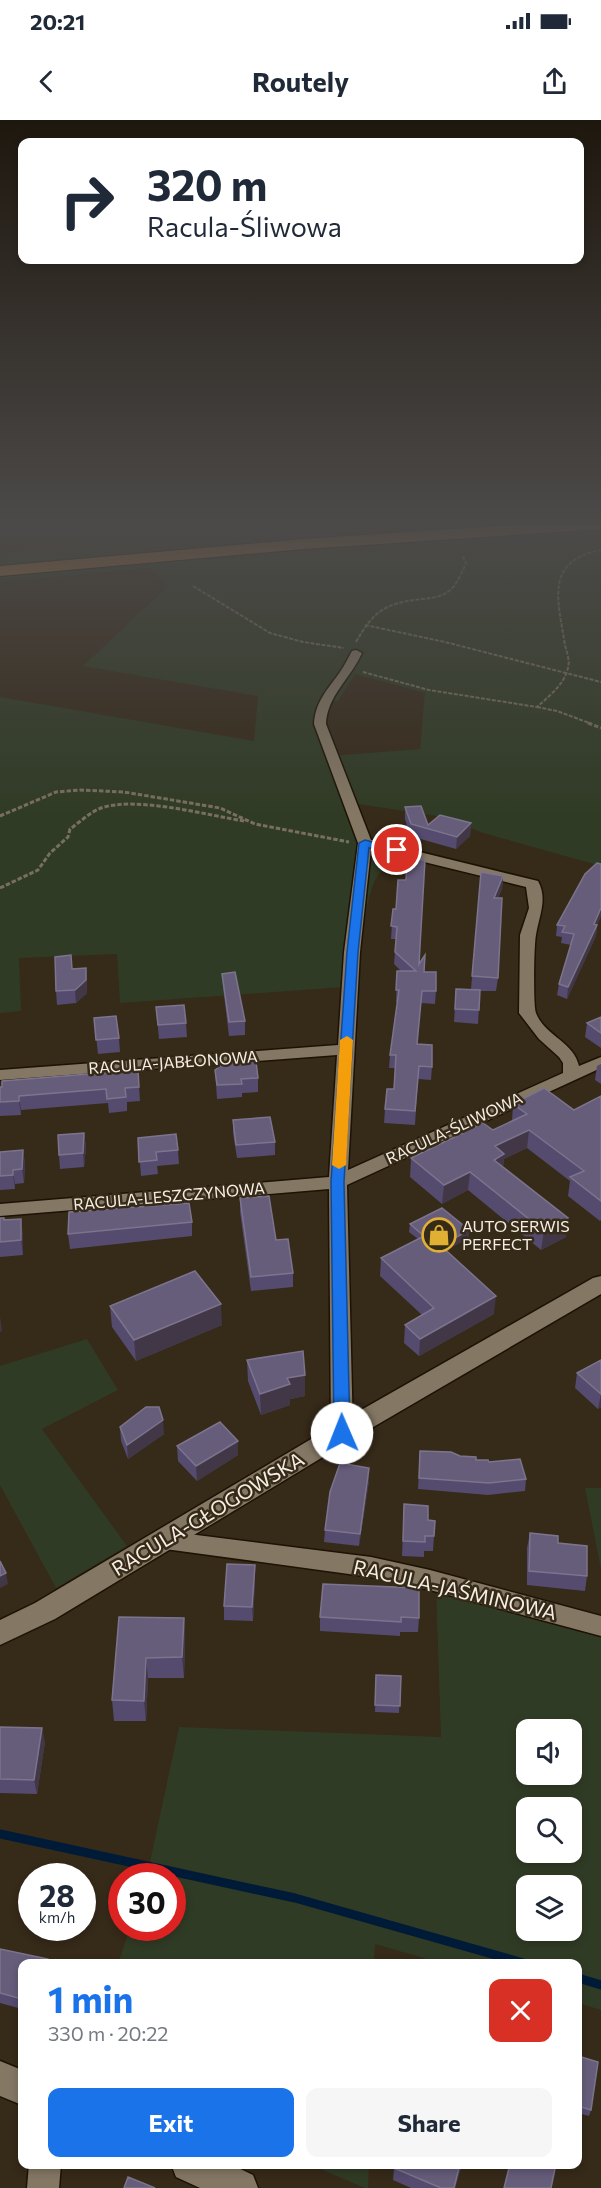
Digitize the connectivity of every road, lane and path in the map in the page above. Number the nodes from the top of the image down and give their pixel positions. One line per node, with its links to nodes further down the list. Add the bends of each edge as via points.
1 (251, 622): 5 (path, via 270,633 349,649)
2 (368, 622): 4 (path)
3 (562, 622): 6 (path, via 569,667)
4 (365, 625): 5 (path, via 353,647); 6 (path)
5 (354, 660): 8 (path, via 429,690); 12 (street, via 322,704 319,719)
6 (566, 672): 7 (path); 8 (path, via 561,684)
7 (601, 682)
8 (537, 707): 9 (path)
9 (601, 728)
10 (0, 816): 11 (path, via 56,792 81,790 124,792 220,808)
11 (251, 822): 12 (path); 13 (path, via 163,807 118,804 93,812 75,824 38,870)
12 (365, 843): 14 (street); 17 (street, via 533,884 536,908 528,935 527,1013 566,1054)
13 (0, 888)
14 (346, 1049): 16 (street, RACULA-JABŁONOWA); 18 (street)
15 (601, 1062): 17 (street, RACULA-ŚLIWOWA)
16 (0, 1075)
17 (571, 1075): 18 (street, RACULA-ŚLIWOWA)
18 (338, 1182): 19 (street, RACULA-LESZCZYNOWA); 21 (street)
19 (0, 1210)
20 (601, 1284): 21 (street, RACULA-GŁOGOWSKA)
21 (342, 1433): 22 (street, RACULA-GŁOGOWSKA)
22 (165, 1540): 23 (street, RACULA-JAŚMINOWA, via 371,1567); 24 (street, RACULA-GŁOGOWSKA)
23 (601, 1626)
24 (0, 1633)
25 (0, 2078): 26 (street)
26 (18, 2086)
27 (45, 2169): 29 (street)
28 (200, 2169): 30 (street)
29 (43, 2188)
30 (240, 2188)

